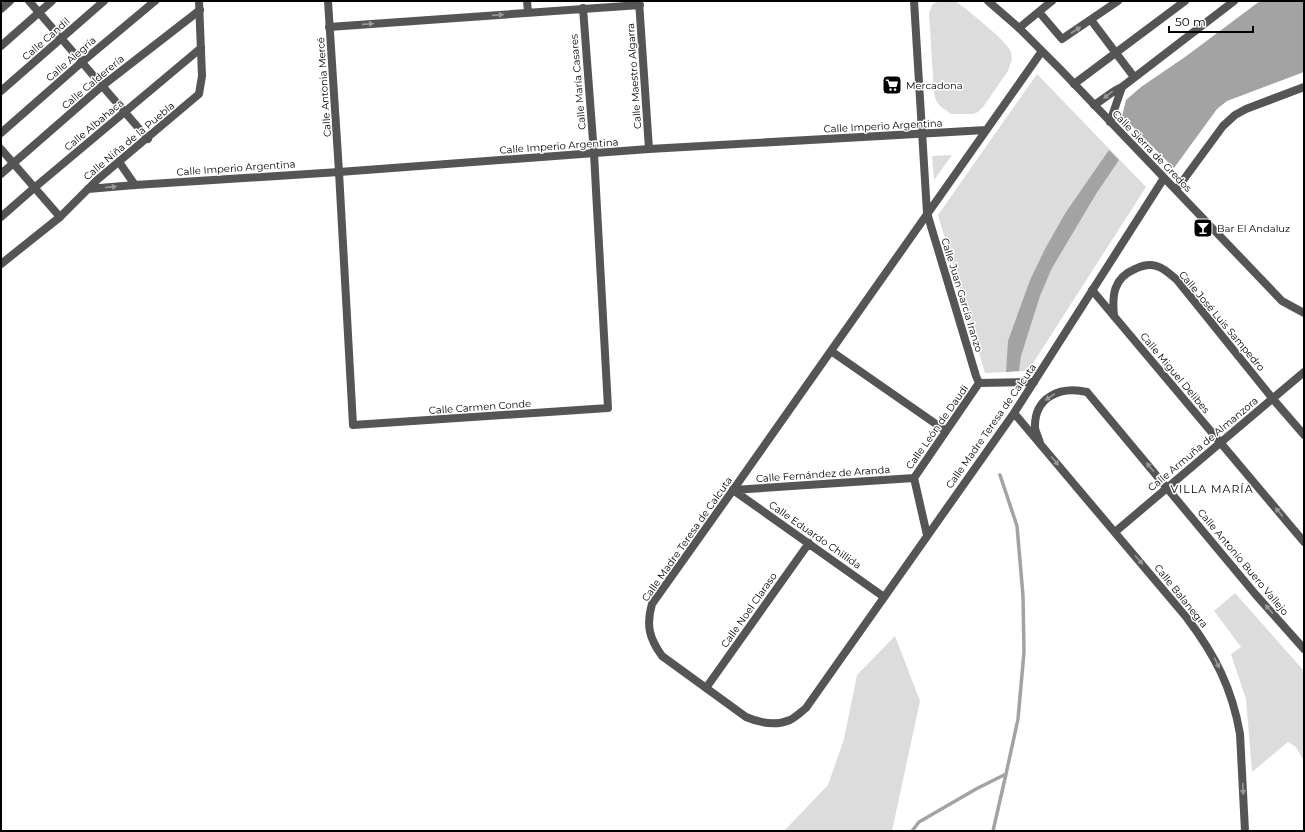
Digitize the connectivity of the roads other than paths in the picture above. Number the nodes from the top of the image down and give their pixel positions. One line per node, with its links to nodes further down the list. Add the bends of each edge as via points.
1 (10, 1): 17 (street)
2 (29, 1): 20 (street)
3 (52, 1): 20 (street)
4 (104, 1): 24 (street, Calle Candil)
5 (155, 1): 29 (street, Calle Alegría)
6 (328, 1): 22 (street, Calle Antonia Mercé)
7 (528, 1): 18 (street)
8 (914, 1): 41 (street, Calle Juan García Iranzo)
9 (988, 1): 23 (street, Calle Sierra de Gredos)
10 (1052, 1): 19 (street)
11 (1118, 1): 21 (street)
12 (1185, 1): 28 (street)
13 (1234, 1): 30 (street)
14 (640, 3): 16 (street); 44 (street, Calle Maestro Algarra)
15 (199, 5): 26 (street, Calle Niña de la Puebla); 32 (street, Calle Calderería)
16 (583, 8): 18 (street); 45 (street, Calle María Casares)
17 (1, 9)
18 (528, 12): 22 (street, one-way to 18)
19 (1039, 12): 21 (street, one-way to 21, via 1062,39); 23 (street)
20 (39, 13): 24 (street); 25 (street)
21 (1091, 20): 28 (street)
22 (329, 27): 48 (street, Calle Antonia Mercé)
23 (1018, 28): 27 (street, Calle Sierra de Gredos)
24 (61, 39): 29 (street); 35 (street, Calle Candil)
25 (1, 46)
26 (201, 48): 37 (street, Calle Albahaca); 42 (street, Calle Niña de la Puebla, via 202,76 199,94)
27 (1042, 51): 31 (street, Calle Sierra de Gredos); 39 (street, Calle Madre Teresa de Calcuta)
28 (1116, 53): 30 (street); 31 (street)
29 (82, 62): 32 (street); 40 (street, Calle Alegría)
30 (1134, 77): 33 (street)
31 (1074, 84): 36 (street, Calle Sierra de Gredos)
32 (102, 86): 37 (street); 47 (street, Calle Calderería)
33 (1122, 87): 36 (street, one-way to 36); 38 (street)
34 (1304, 87): 54 (street, via 1235,115 1223,126)
35 (1, 91)
36 (1094, 105): 38 (street, Calle Sierra de Gredos)
37 (125, 112): 42 (street); 52 (street, Calle Albahaca)
38 (1110, 122): 50 (street, Calle Sierra de Gredos)
39 (986, 130): 41 (street, Calle Imperio Argentina); 55 (street, Calle Madre Teresa de Calcuta)
40 (1, 133)
41 (921, 134): 44 (street, Calle Imperio Argentina); 55 (street, Calle Juan García Iranzo)
42 (148, 139): 46 (street, Calle Niña de la Puebla)
43 (1, 149): 47 (street)
44 (649, 149): 45 (street, Calle Imperio Argentina)
45 (594, 154): 48 (street, Calle Imperio Argentina); 48 (street, Calle Carmen Conde, via 608,408 353,425)
46 (119, 162): 51 (street); 53 (street, Calle Niña de la Puebla)
47 (13, 163): 49 (street, Calle Calderería); 52 (street)
48 (339, 172): 51 (street, Calle Imperio Argentina)
49 (1, 174)
50 (1164, 178): 54 (street, Calle Sierra de Gredos); 59 (street, Calle Madre Teresa de Calcuta)
51 (135, 185): 53 (street, Calle Imperio Argentina, one-way to 51)
52 (34, 188): 56 (street, Calle Albahaca); 57 (street)
53 (88, 189): 57 (street, Calle Niña de la Puebla)
54 (1176, 190): 60 (street, Calle Sierra de Gredos, via 1282,301)
55 (927, 213): 62 (street, Calle Madre Teresa de Calcuta); 65 (street, Calle Juan García Iranzo)
56 (1, 217)
57 (60, 217): 58 (street, Calle Niña de la Puebla)
58 (1, 264)
59 (1092, 290): 61 (street, Calle Miguel Delibes); 64 (street, Calle Madre Teresa de Calcuta)
60 (1304, 313)
61 (1114, 316): 66 (street, Calle José Luis Sampedro, via 1114,291 1123,276 1151,265 1164,269 1177,280); 70 (street, Calle Miguel Delibes)
62 (830, 351): 68 (street); 74 (street, Calle Madre Teresa de Calcuta)
63 (1304, 372): 66 (street, Calle Armuña de Almanzora)
64 (1034, 382): 65 (street, Calle León de Daudi); 67 (street, Calle Madre Teresa de Calcuta)
65 (979, 383): 68 (street, Calle León de Daudi)
66 (1273, 399): 69 (street, Calle José Luis Sampedro); 70 (street, Calle Armuña de Almanzora)
67 (1014, 413): 71 (street, Calle Balanegra); 76 (street, Calle Madre Teresa de Calcuta)
68 (946, 431): 72 (street, Calle León de Daudi)
69 (1304, 435)
70 (1221, 442): 73 (street, Calle Armuña de Almanzora); 77 (street, Calle Miguel Delibes, one-way to 70)
71 (1041, 444): 73 (street, Calle Antonio Buero Vallejo, one-way to 71, via 1087,392 1065,390 1052,395 1042,403 1037,413 1035,430); 75 (street, Calle Balanegra, one-way to 75)
72 (914, 478): 74 (street, Calle Fernández de Aranda); 76 (street, Calle León de Daudi)
73 (1167, 488): 75 (street, Calle Armuña de Almanzora); 80 (street, Calle Antonio Buero Vallejo, one-way to 73)
74 (733, 490): 78 (street, Calle Eduardo Chillida); 81 (street, Calle Madre Teresa de Calcuta, via 652,604 648,618 654,645 662,656)
75 (1115, 532): 82 (street, Calle Balanegra, one-way to 82, via 1206,642 1228,686 1240,734)
76 (927, 535): 79 (street, Calle Madre Teresa de Calcuta)
77 (1304, 542)
78 (809, 543): 79 (street, Calle Eduardo Chillida); 81 (street, Calle Noel Claraso)
79 (884, 597): 81 (street, Calle Madre Teresa de Calcuta, via 806,708 790,720 772,724 758,722 746,717)
80 (1304, 649)
81 (706, 688)
82 (1245, 831)

